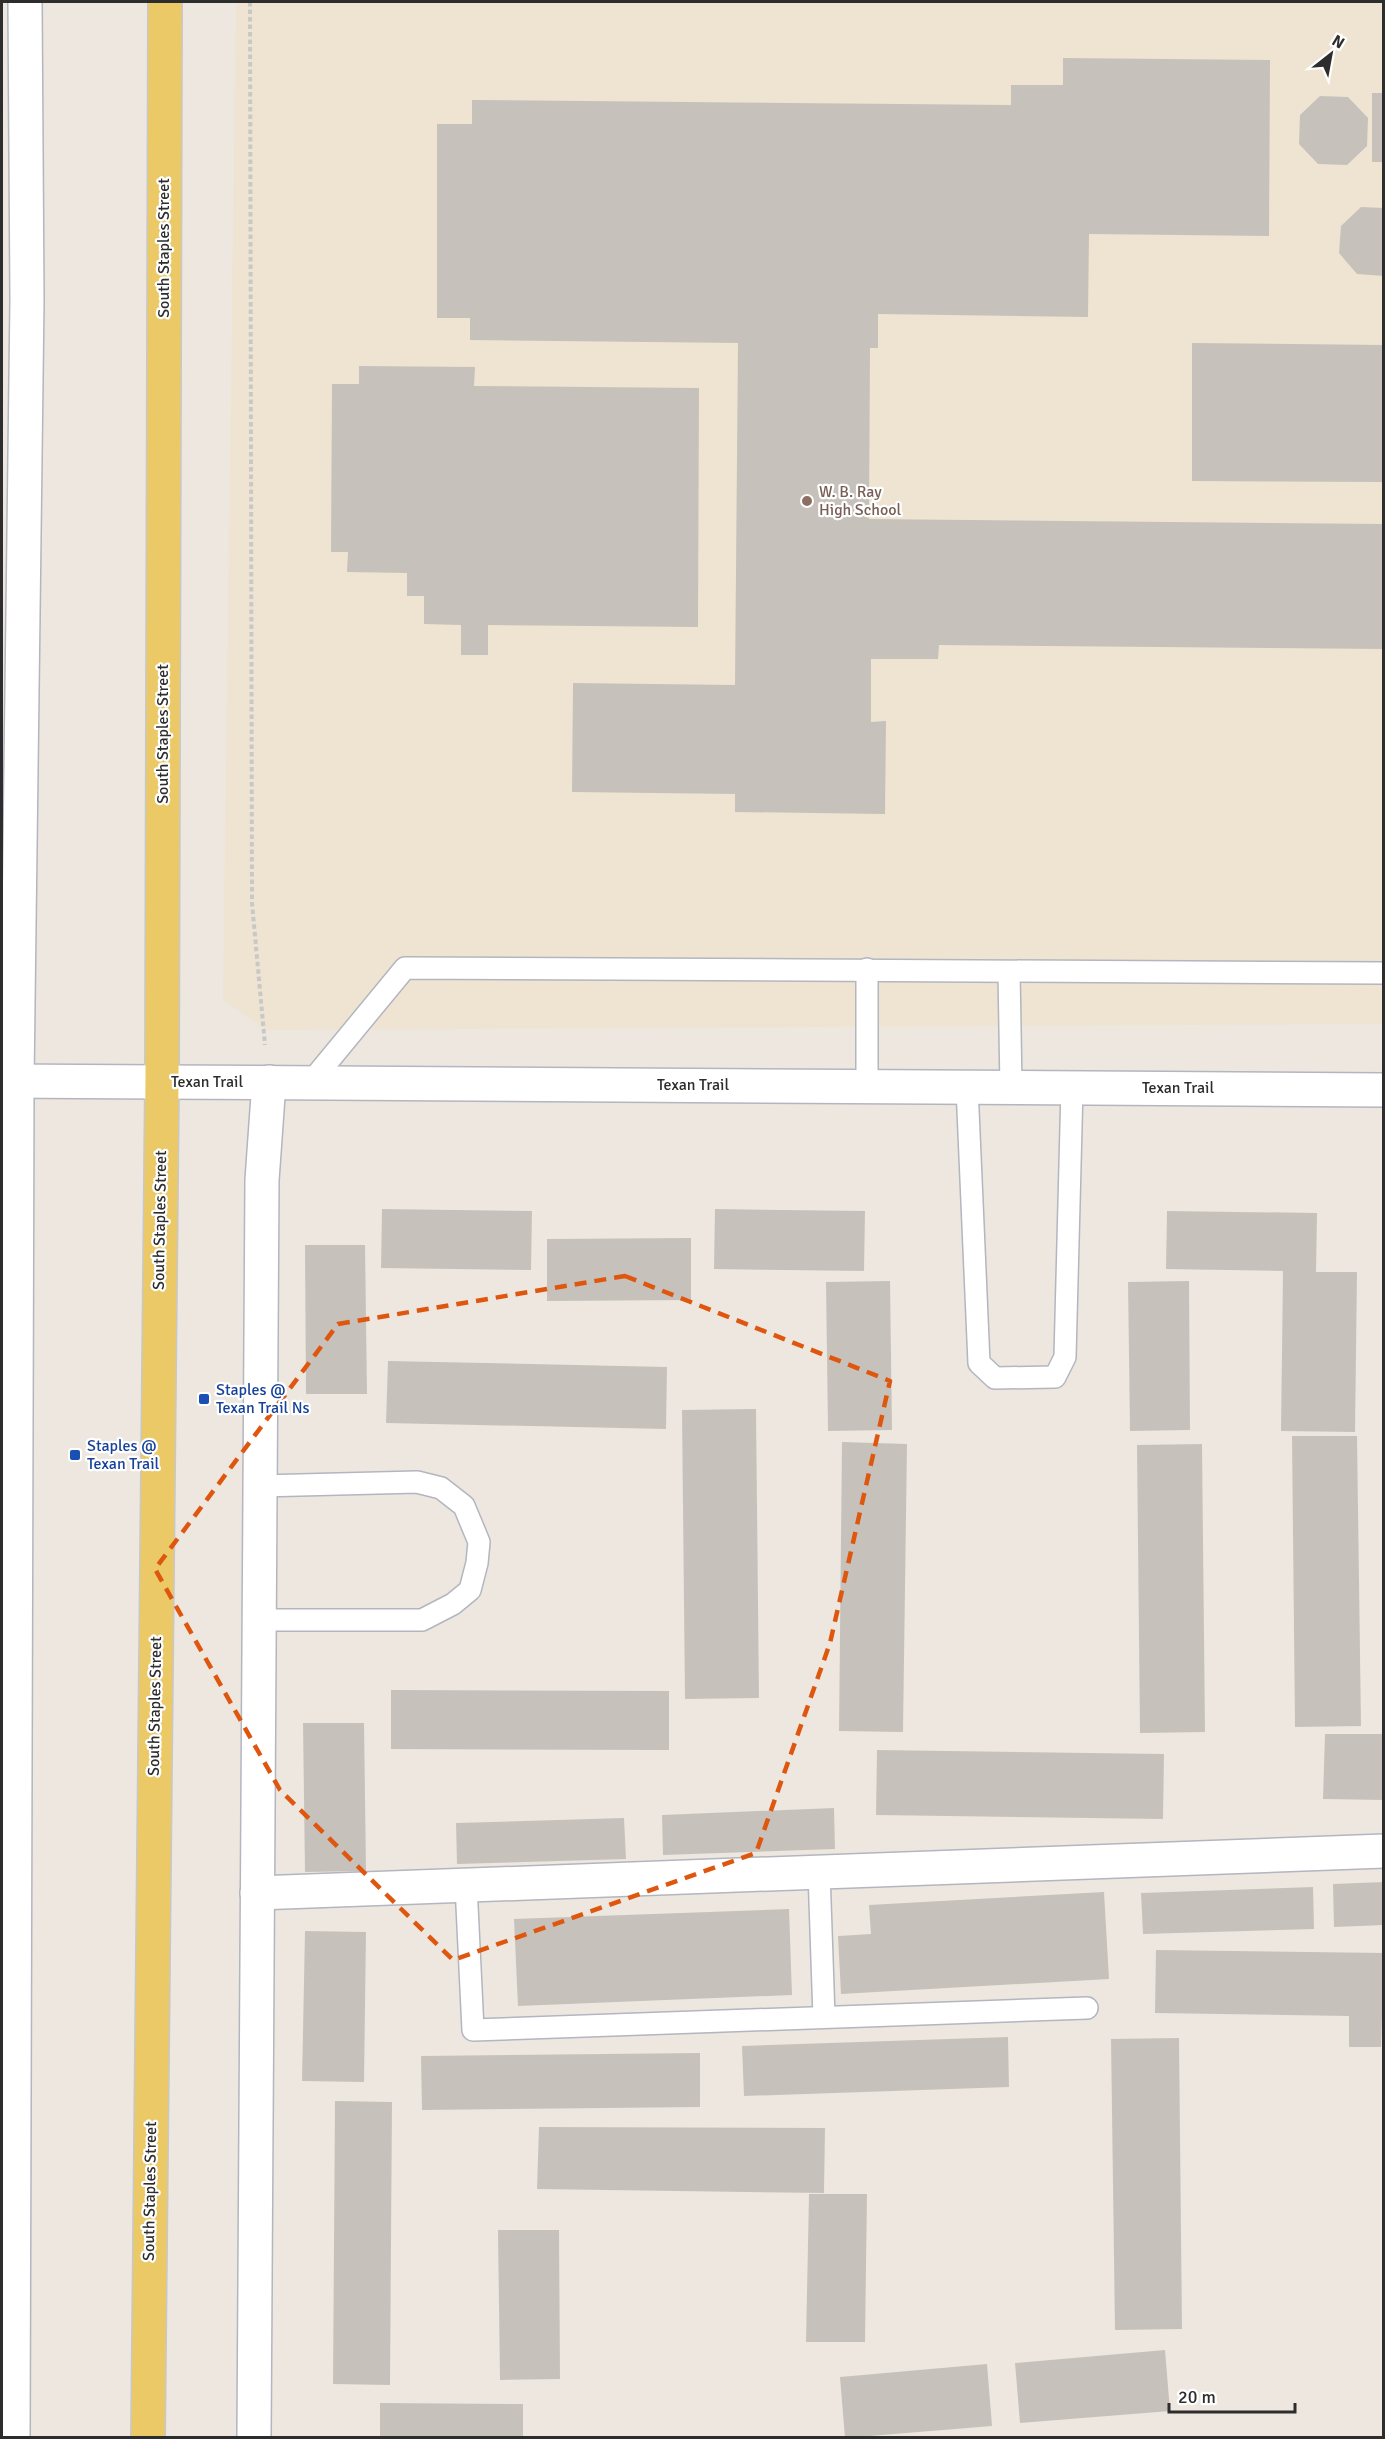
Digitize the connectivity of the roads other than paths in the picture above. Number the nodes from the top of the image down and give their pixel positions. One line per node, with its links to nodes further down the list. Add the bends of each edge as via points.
1 (25, 2): 6 (street, via 27,300)
2 (165, 2): 7 (main road, South Staples Street)
3 (867, 969): 4 (lane); 9 (lane, via 405,968); 10 (lane)
4 (1009, 972): 5 (lane); 12 (lane)
5 (1383, 973)
6 (9, 1081): 7 (street, Texan Trail); 23 (street)
7 (162, 1082): 8 (street, Texan Trail); 24 (main road, South Staples Street)
8 (269, 1082): 9 (street, Texan Trail); 15 (street, via 262,1180)
9 (311, 1082): 10 (street, Texan Trail)
10 (867, 1086): 11 (street, Texan Trail)
11 (967, 1087): 12 (street, Texan Trail); 13 (lane, via 979,1363 994,1378 1055,1377 1065,1357)
12 (1011, 1087): 13 (street, Texan Trail)
13 (1072, 1088): 14 (street, Texan Trail)
14 (1383, 1090)
15 (260, 1486): 16 (street); 16 (lane, via 417,1482 441,1488 464,1506 478,1542 470,1590 422,1620)
16 (259, 1620): 20 (street)
17 (1383, 1851): 18 (street)
18 (819, 1872): 19 (street); 22 (lane)
19 (466, 1885): 20 (street); 22 (lane, via 473,2030)
20 (257, 1893): 25 (street)
21 (1087, 2008): 22 (lane)
22 (824, 2018)
23 (13, 2438)
24 (148, 2438)
25 (254, 2438)

